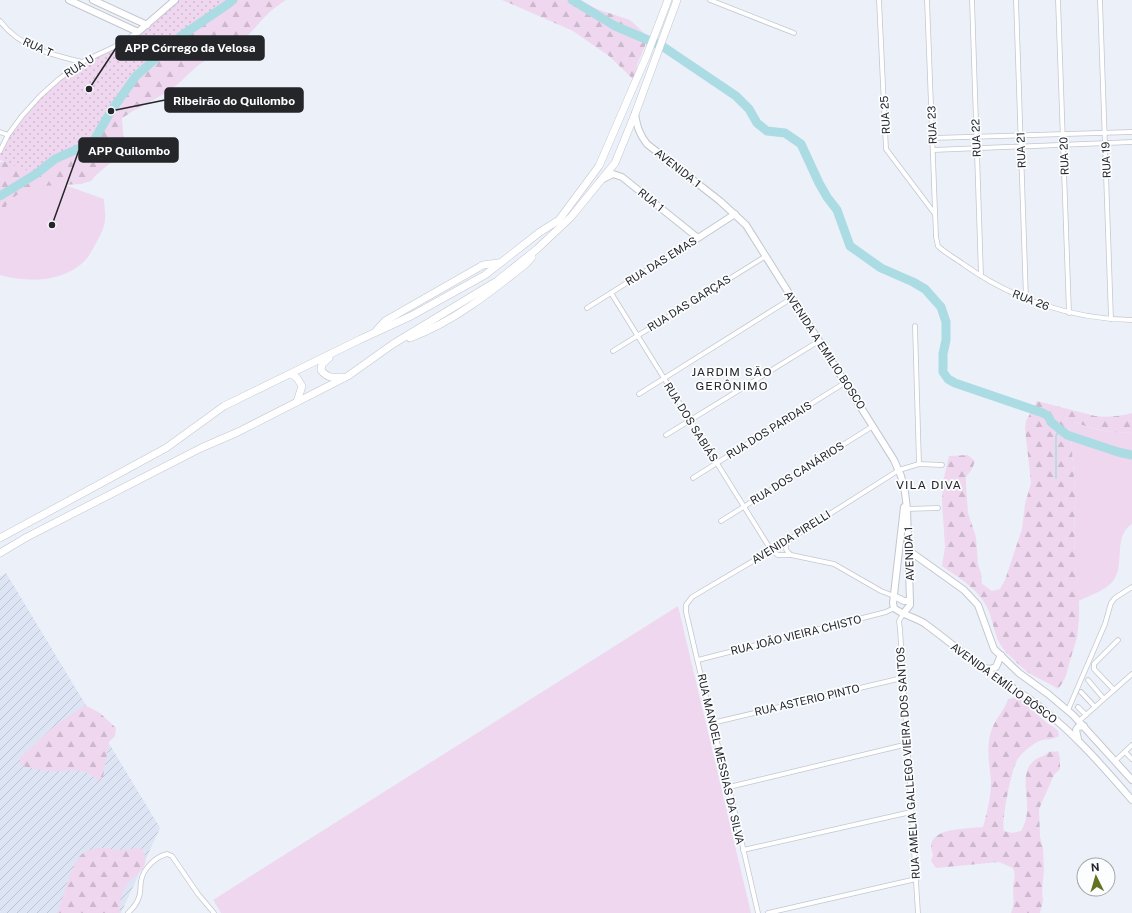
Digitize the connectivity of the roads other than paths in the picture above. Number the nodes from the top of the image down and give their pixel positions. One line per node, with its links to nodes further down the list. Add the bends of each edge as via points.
1 (69, 0): 15 (main road)
2 (93, 0): 14 (main road)
3 (175, 0): 14 (main road, RUA U)
4 (668, 0): 52 (main road, via 599,166 559,220 485,275 411,316)
5 (677, 0): 18 (main road)
6 (710, 0): 16 (street)
7 (879, 0): 36 (street, RUA 25, via 886,149)
8 (927, 0): 26 (street, RUA 23)
9 (972, 0): 25 (street, RUA 22)
10 (1016, 0): 24 (street, RUA 21)
11 (1058, 0): 22 (street, RUA 20)
12 (1100, 0): 20 (street, RUA 19)
13 (0, 21): 17 (street, RUA T, via 21,41 49,53)
14 (147, 25): 15 (main road, RUA U)
15 (138, 32): 17 (street, RUA U)
16 (794, 33)
17 (82, 62): 23 (street, RUA U, via 40,96)
18 (635, 114): 34 (main road, via 615,163); 35 (main road, AVENIDA 1, via 637,128 647,144)
19 (0, 132): 23 (street)
20 (1105, 132): 21 (street); 22 (street); 28 (street, RUA 19)
21 (1132, 132)
22 (1063, 134): 24 (street); 29 (street, RUA 20)
23 (8, 135): 33 (street, RUA U)
24 (1020, 135): 25 (street); 30 (street, RUA 21)
25 (976, 137): 26 (street); 31 (street, RUA 22)
26 (932, 138): 32 (street, RUA 23)
27 (1132, 142): 28 (street)
28 (1105, 143): 29 (street); 46 (street, RUA 19)
29 (1063, 145): 30 (street); 45 (street, RUA 20)
30 (1021, 146): 31 (street); 43 (street, RUA 21)
31 (976, 148): 32 (street); 40 (street, RUA 22)
32 (933, 150): 36 (street, RUA 23)
33 (0, 151)
34 (600, 180): 37 (main road, RUA 1, via 613,174 622,177); 54 (main road, via 571,217 497,281 393,344)
35 (735, 214): 37 (main road, RUA DAS EMAS); 39 (main road, AVENIDA A EMILIO BOSCO, via 746,225)
36 (935, 214): 38 (street, RUA 23, via 937,242)
37 (698, 238): 41 (street, RUA DAS EMAS)
38 (941, 249): 40 (street, RUA 26)
39 (766, 256): 42 (main road, AVENIDA A EMILIO BOSCO); 49 (street, RUA DAS GARÇAS)
40 (981, 276): 43 (street, RUA 26)
41 (611, 293): 44 (street, RUA DAS EMAS); 49 (street, RUA DOS SABIÁS)
42 (792, 298): 50 (main road, AVENIDA A EMILIO BOSCO); 55 (street)
43 (1026, 299): 45 (street, RUA 26)
44 (587, 308)
45 (1069, 313): 46 (street, RUA 26)
46 (1111, 319): 47 (street, RUA 26)
47 (1132, 320)
48 (915, 326): 63 (street)
49 (637, 336): 51 (street, RUA DAS GARÇAS); 55 (street, RUA DOS SABIÁS)
50 (819, 341): 56 (main road, AVENIDA A EMILIO BOSCO); 59 (street)
51 (613, 351)
52 (331, 354): 53 (main road); 54 (main road, via 322,364 321,370 333,378)
53 (291, 374): 58 (main road, via 302,386); 72 (main road, via 224,406 166,448)
54 (348, 376): 58 (main road)
55 (663, 379): 57 (street); 59 (street, RUA DOS SABIÁS)
56 (846, 382): 60 (main road, AVENIDA A EMILIO BOSCO); 62 (street, RUA DOS PARDAIS)
57 (639, 394)
58 (297, 402): 76 (main road, via 201,448)
59 (690, 420): 61 (street); 62 (street, RUA DOS SABIÁS)
60 (874, 426): 65 (main road, AVENIDA A EMILIO BOSCO); 68 (street, RUA DOS CANÁRIOS)
61 (666, 435)
62 (717, 464): 66 (street, RUA DOS PARDAIS); 68 (street, RUA DOS SABIÁS)
63 (919, 464): 64 (street, AVENIDA PIRELLI); 65 (street, AVENIDA PIRELLI)
64 (942, 465)
65 (899, 470): 67 (main road, AVENIDA A EMILIO BOSCO); 73 (street, AVENIDA PIRELLI)
66 (693, 478)
67 (905, 492): 69 (main road, AVENIDA 1); 79 (main road)
68 (744, 507): 71 (street, RUA DOS CANÁRIOS); 74 (street, RUA DOS SABIÁS)
69 (907, 508): 70 (street); 75 (main road, AVENIDA 1)
70 (938, 508)
71 (721, 521)
72 (0, 536)
73 (786, 541): 74 (street, AVENIDA PIRELLI); 77 (street, via 786,551)
74 (771, 550): 77 (street, via 778,555); 81 (street, AVENIDA PIRELLI, via 692,597)
75 (908, 550): 80 (main road, AVENIDA 1); 85 (main road, AVENIDA EMÍLIO BÔSCO, via 964,590 978,605 994,649)
76 (0, 553)
77 (791, 555): 79 (street, via 834,564)
78 (1132, 587): 96 (street, via 1111,603 1102,631)
79 (894, 596): 80 (main road); 82 (main road)
80 (910, 601): 83 (main road)
81 (686, 605): 86 (street, RUA MANOEL MESSIAS DA SILVA)
82 (894, 608): 83 (main road, AVENIDA EMÍLIO BÔSCO); 86 (street, RUA JOÃO VIEIRA CHISTO)
83 (903, 614): 87 (main road, AVENIDA EMÍLIO BÔSCO, via 922,622); 89 (street, RUA AMELIA GALLEGO VIEIRA DOS SANTOS, via 899,621)
84 (1118, 640): 91 (street, via 1094,664 1094,669)
85 (1001, 655): 87 (main road, via 996,667); 96 (main road, AVENIDA EMÍLIO BÔSCO, via 1019,673)
86 (698, 660): 98 (street, RUA MANOEL MESSIAS DA SILVA)
87 (982, 667): 100 (main road, AVENIDA EMÍLIO BÔSCO, via 1025,696)
88 (1132, 674): 91 (street)
89 (902, 678): 98 (street, RUA ASTERIO PINTO); 101 (street, RUA AMELIA GALLEGO VIEIRA DOS SANTOS)
90 (1088, 680): 93 (street)
91 (1114, 690): 93 (street)
92 (1081, 692): 95 (street)
93 (1104, 699): 95 (street)
94 (1078, 707): 97 (street)
95 (1095, 707): 97 (street)
96 (1068, 710): 99 (main road, AVENIDA EMÍLIO BÔSCO)
97 (1086, 715): 99 (street)
98 (712, 723): 107 (street, RUA MANOEL MESSIAS DA SILVA)
99 (1082, 723): 100 (main road, via 1076,730); 105 (main road, AVENIDA EMÍLIO BÔSCO)
100 (1078, 740): 108 (main road, AVENIDA EMÍLIO BÔSCO)
101 (908, 744): 107 (street); 109 (street, RUA AMELIA GALLEGO VIEIRA DOS SANTOS)
102 (1132, 745): 103 (street)
103 (1125, 752): 104 (street); 105 (street)
104 (1132, 759)
105 (1115, 761): 106 (main road, AVENIDA EMÍLIO BÔSCO)
106 (1132, 780)
107 (729, 787): 110 (street, RUA MANOEL MESSIAS DA SILVA)
108 (1132, 800)
109 (911, 812): 110 (street); 111 (street, RUA AMELIA GALLEGO VIEIRA DOS SANTOS)
110 (743, 850): 114 (street, RUA MANOEL MESSIAS DA SILVA)
111 (916, 879): 115 (street); 116 (street, RUA AMELIA GALLEGO VIEIRA DOS SANTOS)
112 (128, 913): 113 (street, via 138,900 142,877 148,867 167,854 172,856)
113 (214, 913)
114 (758, 913)
115 (768, 913)
116 (918, 913)

